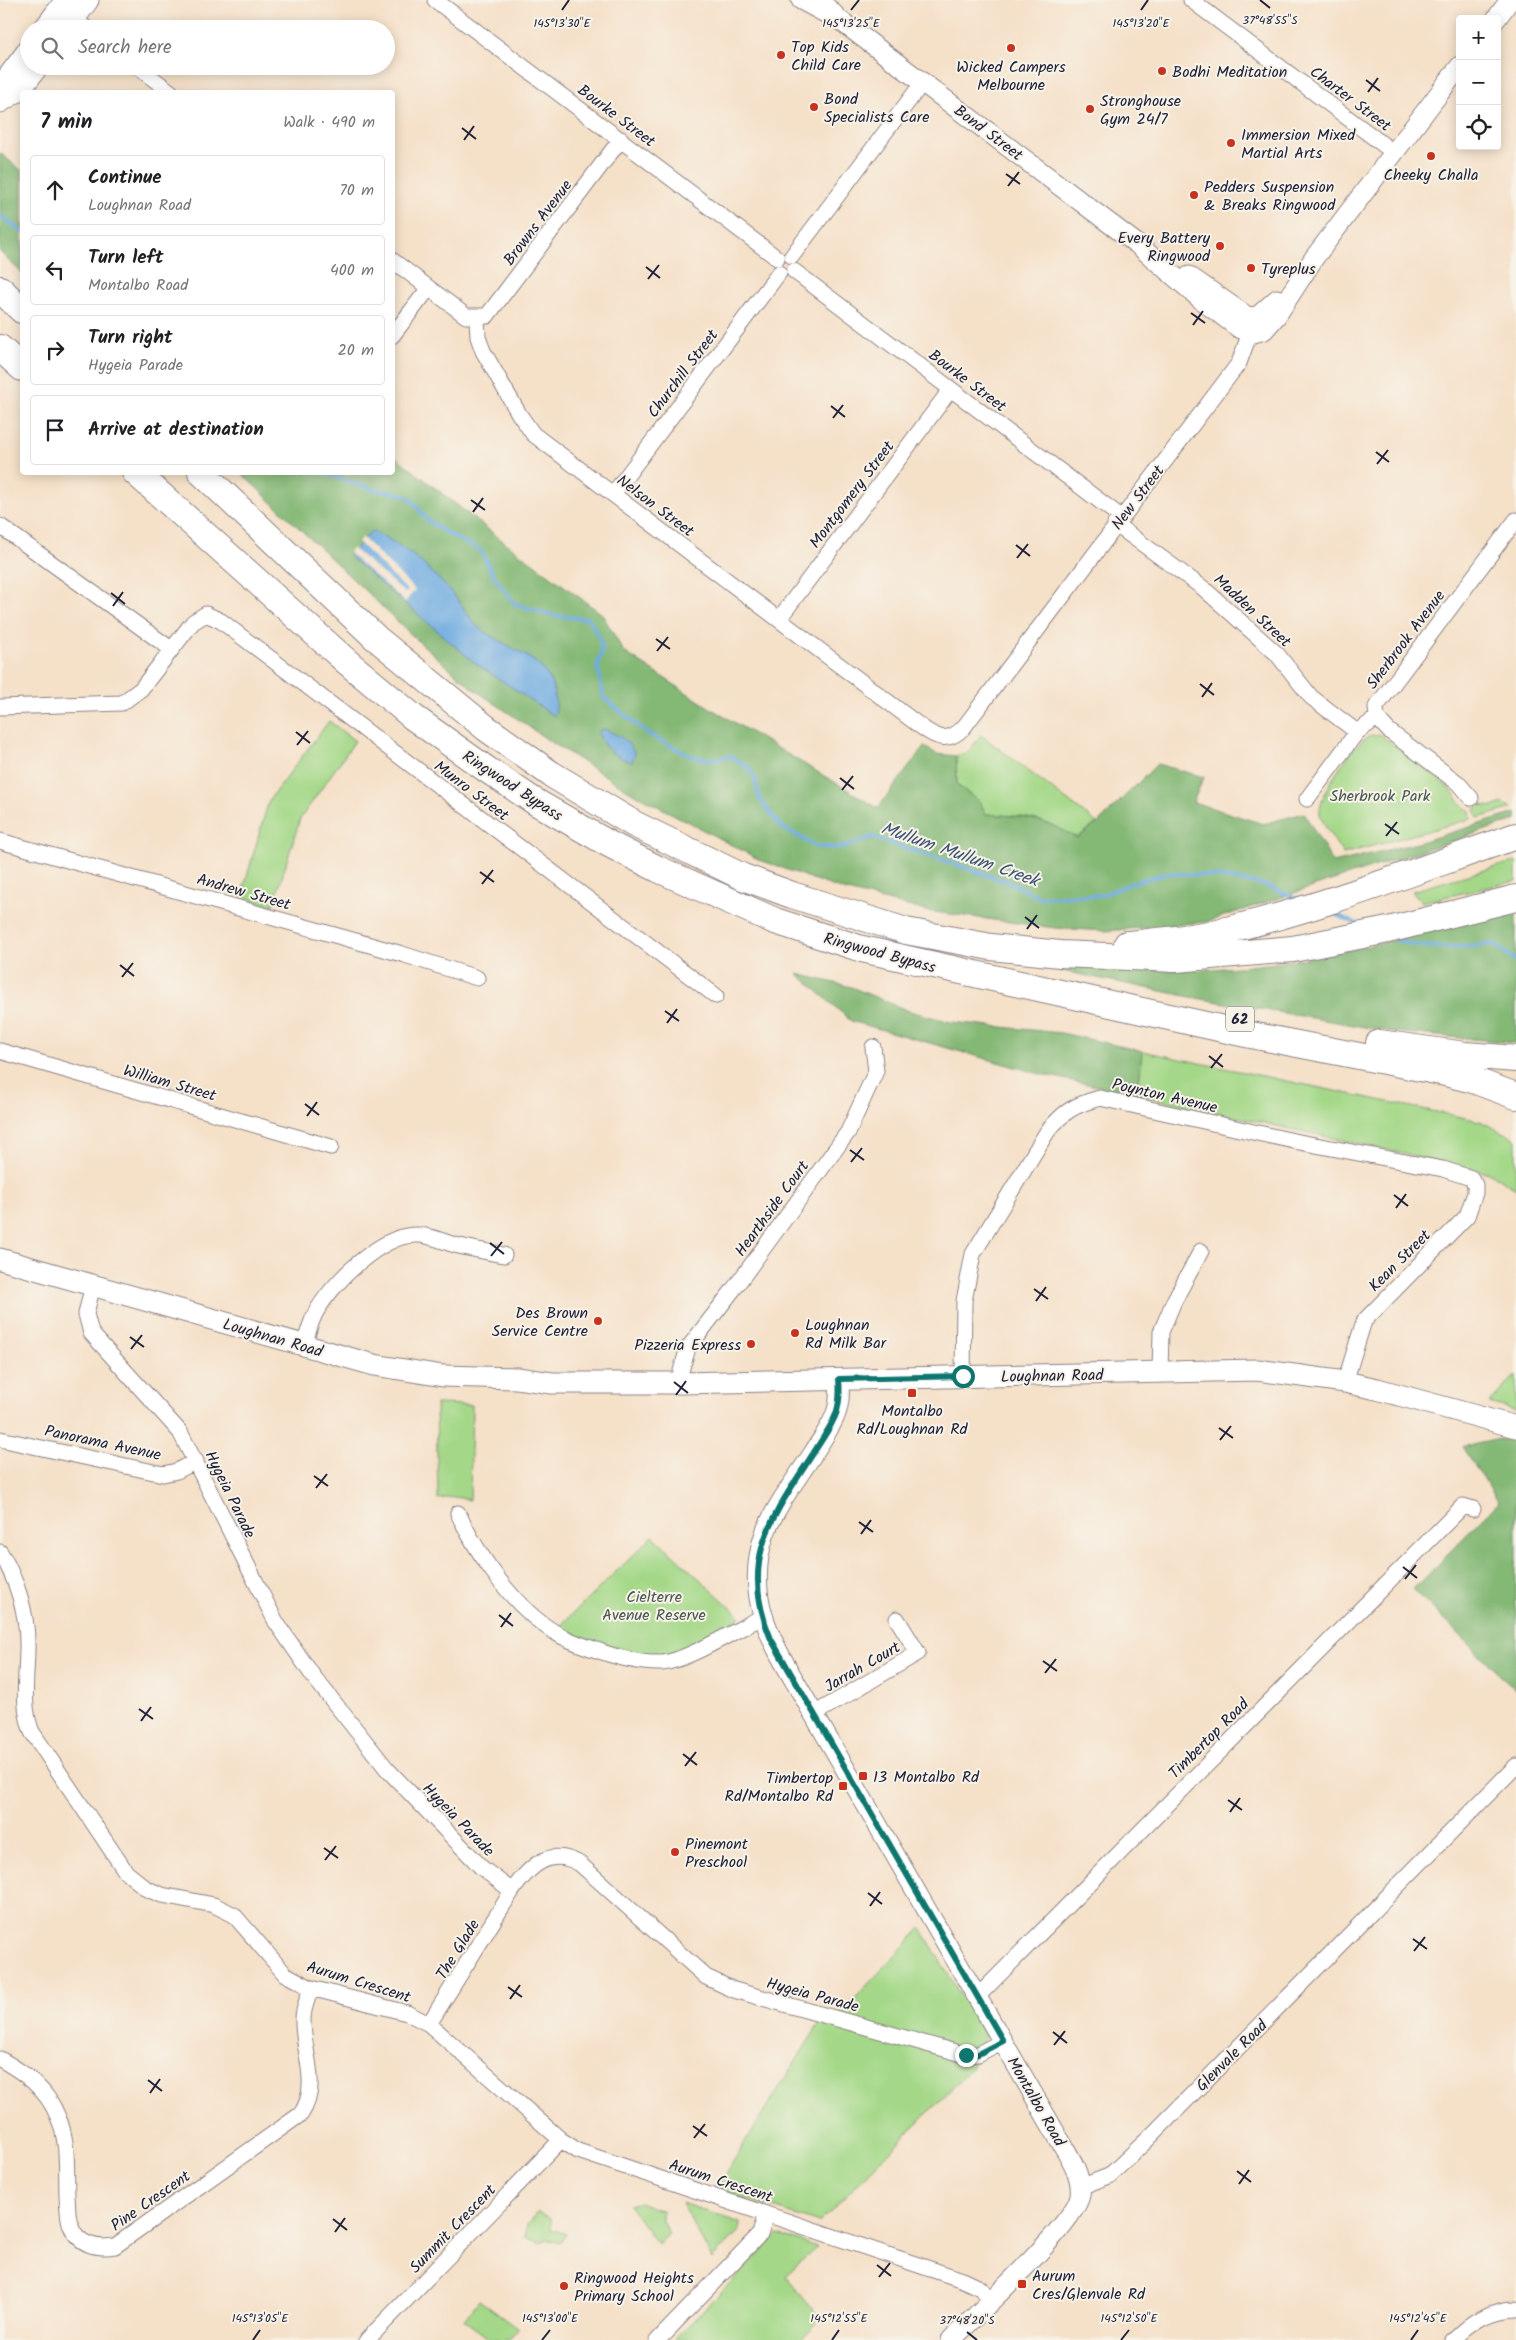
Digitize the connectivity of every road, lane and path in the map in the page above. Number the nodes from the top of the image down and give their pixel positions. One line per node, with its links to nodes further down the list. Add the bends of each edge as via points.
1 (66, 0): 9 (main road)
2 (88, 0): 10 (main road)
3 (435, 0): 19 (street, Bourke Street)
4 (801, 0): 11 (street, Bond Street)
5 (819, 0): 11 (street, Bond Street)
6 (1191, 0): 20 (street, Charter Street)
7 (1510, 0): 8 (street)
8 (1499, 15)
9 (51, 20)
10 (79, 20)
11 (841, 21): 16 (street, Bond Street)
12 (20, 61): 18 (main road, via 8,77)
13 (1456, 71): 20 (street)
14 (31, 75): 18 (main road, via 21,89)
15 (148, 75): 17 (street)
16 (923, 82): 21 (street, Bond Street); 23 (street, Churchill Street)
17 (168, 90)
18 (0, 101)
19 (620, 139): 23 (street, Bourke Street); 27 (street, Browns Avenue, via 499,301 487,316)
20 (1394, 152): 28 (street, via 1314,258 1277,315 1264,330 1253,333)
21 (1137, 244): 28 (street, Bond Street, via 1189,276); 28 (street, Bond Street, via 1204,302)
22 (395, 262): 24 (street)
23 (786, 264): 32 (street, Bourke Street); 35 (street, Churchill Street)
24 (430, 288): 27 (street, via 466,316); 29 (street)
25 (0, 289): 26 (highway)
26 (20, 308)
27 (477, 318): 35 (street, Nelson Street, via 483,351 527,427)
28 (1251, 321): 37 (street, New Street, via 1239,363)
29 (395, 332)
30 (0, 348): 31 (highway)
31 (20, 366)
32 (951, 389): 37 (street, Bourke Street); 39 (street, Montgomery Street)
33 (138, 475): 53 (highway, Ringwood Bypass, via 379,690 446,742 534,800 658,869 775,920 862,949)
34 (204, 475): 52 (highway, Ringwood Bypass, via 376,638 486,728 551,774 634,824 703,859 743,877)
35 (613, 494): 39 (street, Nelson Street)
36 (1516, 520): 42 (street, Sherbrook Avenue, via 1376,707)
37 (1118, 521): 43 (street, Madden Street, via 1203,588 1277,654 1311,697); 44 (street, New Street, via 964,727)
38 (0, 526): 40 (street)
39 (779, 619): 44 (street, Nelson Street, via 930,733)
40 (172, 649): 41 (street, via 141,689 122,703); 55 (street, Munro Street, via 194,622 206,614 221,621)
41 (0, 707)
42 (1377, 718): 43 (street); 45 (street, via 1389,731 1458,782)
43 (1357, 732): 46 (street)
44 (948, 738)
45 (1471, 798)
46 (1307, 799)
47 (1516, 836): 50 (highway)
48 (0, 841): 54 (street, Andrew Street)
49 (1516, 855): 50 (highway, via 1466,869)
50 (1377, 886): 52 (highway, via 1243,926 1192,937 1140,942 1062,945 972,935)
51 (1516, 898): 52 (highway, via 1293,950 1176,959 990,948 906,931)
52 (840, 910)
53 (964, 972): 58 (highway, 62, via 1390,1044); 59 (highway, via 1246,1034 1449,1074)
54 (477, 978)
55 (716, 996)
56 (873, 1047): 72 (street, Hearthside Court, via 876,1071 848,1132 688,1348)
57 (0, 1051): 60 (street, William Street)
58 (1516, 1060)
59 (1516, 1096)
60 (330, 1147)
61 (1460, 1173): 69 (street, Poynton Avenue, via 1294,1141 1100,1098 1077,1105 1060,1116 1047,1132 973,1254 964,1301); 71 (street, Kean Street, via 1471,1178 1475,1185 1467,1216 1364,1321)
62 (1201, 1250): 68 (street, via 1161,1332)
63 (504, 1255): 67 (street, via 420,1235 404,1236 388,1243 354,1268 328,1295 316,1313)
64 (0, 1259): 67 (main road, Loughnan Road)
65 (0, 1271): 66 (main road, Loughnan Road)
66 (90, 1297): 73 (main road, Loughnan Road, via 402,1381 499,1390); 76 (street, Hygeia Parade, via 86,1314 91,1333 167,1416)
67 (304, 1346): 73 (main road, Loughnan Road, via 415,1373 517,1378)
68 (1160, 1372): 69 (main road, Loughnan Road); 71 (main road, Loughnan Road, via 1257,1370)
69 (963, 1376): 70 (main road, Loughnan Road)
70 (839, 1379): 72 (main road, Loughnan Road); 80 (street, Montalbo Road, via 839,1411 766,1532 757,1572)
71 (1345, 1382): 74 (main road, Loughnan Road)
72 (681, 1383): 73 (main road, Loughnan Road)
73 (552, 1384)
74 (1516, 1427)
75 (0, 1439): 76 (street, Panorama Avenue, via 163,1474)
76 (196, 1461): 84 (street, Hygeia Parade, via 276,1622 313,1676 387,1769 482,1868)
77 (1465, 1504): 86 (street, Timbertop Road)
78 (458, 1513): 80 (street, via 473,1544 534,1617 563,1637 616,1657 662,1663 689,1655)
79 (0, 1552): 85 (street, Aurum Crescent, via 10,1567 25,1619 25,1707 30,1727 126,1872 147,1889 162,1895 214,1905 234,1914 285,1974)
80 (762, 1617): 82 (street, Montalbo Road)
81 (897, 1619): 82 (street, Jarrah Court, via 918,1653)
82 (814, 1714): 86 (street, Montalbo Road)
83 (1516, 1766): 91 (street, Glenvale Road, via 1141,2146 1108,2176)
84 (512, 1891): 87 (street, The Glade); 88 (street, Hygeia Parade, via 527,1871 542,1860 568,1858 580,1864 714,1982 966,2055 978,2054)
85 (311, 1988): 87 (street, Aurum Crescent, via 407,2013); 89 (street, Pine Crescent, via 303,2019 310,2096 301,2114 115,2246 92,2246 75,2234 68,2214 64,2137 58,2116 32,2080)
86 (978, 1996): 88 (street, Montalbo Road)
87 (429, 2024): 90 (street, Aurum Crescent)
88 (1003, 2041): 91 (street, Montalbo Road, via 1072,2162)
89 (0, 2059)
90 (561, 2140): 92 (street, Aurum Crescent, via 578,2151); 95 (street, Summit Crescent)
91 (1080, 2187): 93 (street, via 1078,2203 1060,2229)
92 (766, 2214): 93 (street, Aurum Crescent, via 963,2280 980,2288); 96 (street, via 760,2234)
93 (992, 2299): 97 (street)
94 (1516, 2309): 98 (street, via 1497,2311 1479,2319)
95 (367, 2340)
96 (658, 2340)
97 (950, 2340)
98 (1453, 2340)

